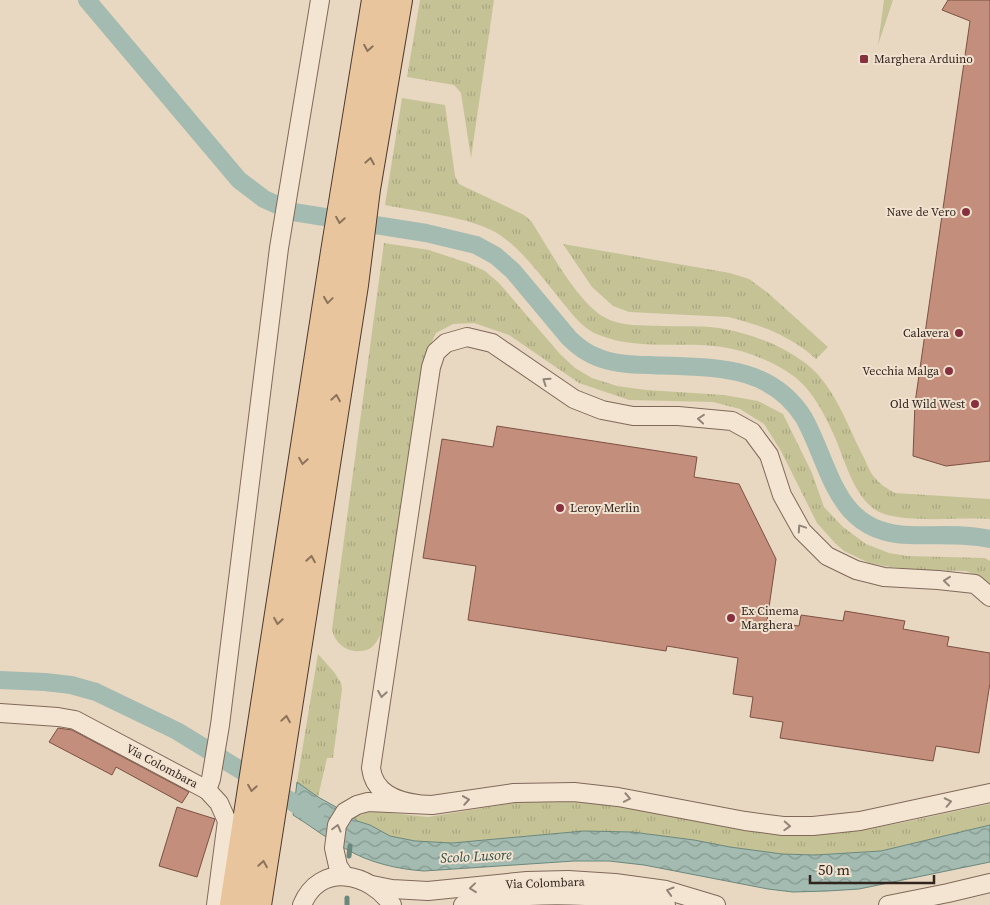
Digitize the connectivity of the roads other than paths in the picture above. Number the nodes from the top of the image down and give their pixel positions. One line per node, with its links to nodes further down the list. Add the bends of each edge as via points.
1 (320, 0): 7 (street, via 280,243 220,725)
2 (376, 0): 4 (main road, one-way to 4)
3 (398, 0): 4 (main road, one-way to 3)
4 (355, 188): 10 (main road, via 346,252 352,294)
5 (990, 598): 9 (street, one-way to 9, via 975,584 884,577 856,570 827,556 802,531 794,517 782,495 769,454 752,432 732,421 633,416 602,410 574,399 492,343 467,337 446,343 436,352 431,366 371,768 374,780 384,792 397,800)
6 (0, 713): 7 (street, Via Colombara, via 75,720)
7 (209, 785): 14 (street, Via Colombara, via 227,820)
8 (990, 793): 9 (street, one-way to 8, via 534,792 574,792 618,796 745,821 813,826 860,820)
9 (418, 804): 11 (street, one-way to 9, via 334,848 342,815 361,803)
10 (258, 821): 15 (main road); 16 (main road, one-way to 10)
11 (342, 872): 13 (street, Via Colombara); 17 (street, via 312,888)
12 (990, 883): 22 (street)
13 (372, 884): 18 (street); 21 (street, Via Colombara, one-way to 13, via 666,890 568,880 428,891)
14 (216, 905)
15 (234, 905)
16 (257, 905)
17 (302, 905)
18 (392, 905)
19 (463, 905): 20 (street, Via Colombara, via 565,894)
20 (666, 905)
21 (716, 905)
22 (888, 905)

